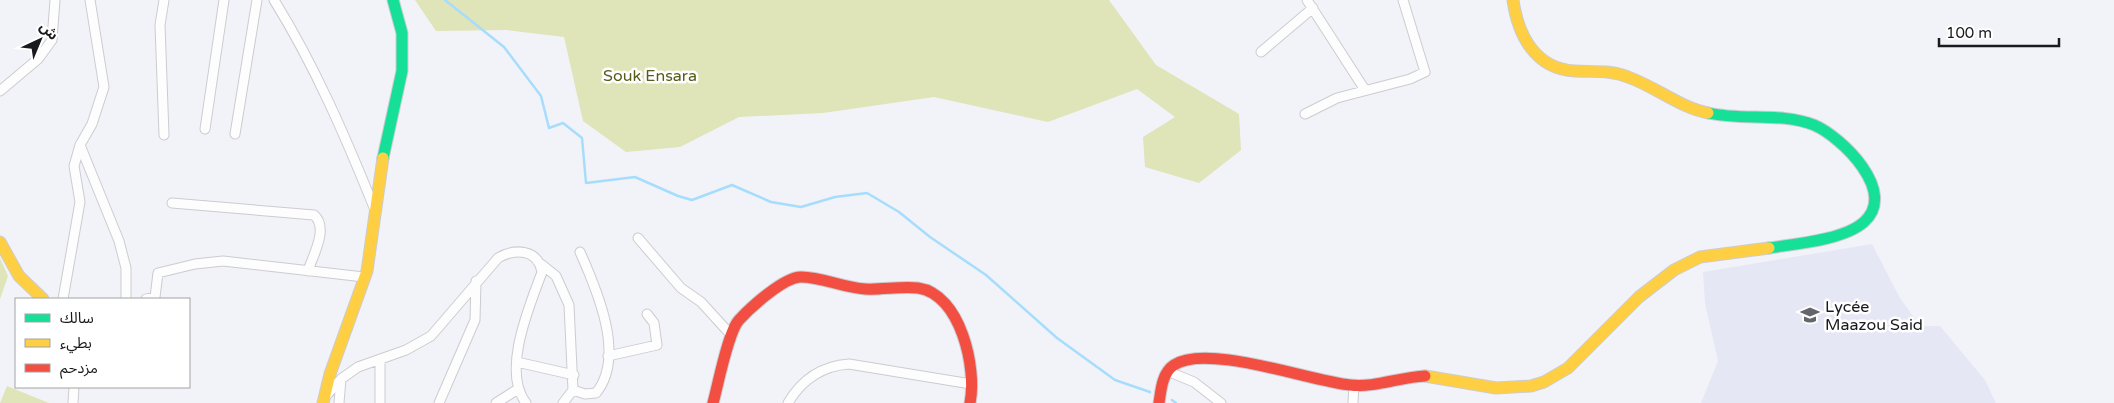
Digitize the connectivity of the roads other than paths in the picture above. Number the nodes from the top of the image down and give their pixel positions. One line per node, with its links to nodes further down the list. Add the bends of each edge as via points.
1 (56, 0): 14 (street, via 52,40 38,59)
2 (164, 0): 18 (street, via 160,24)
3 (224, 0): 16 (street)
4 (257, 0): 17 (street)
5 (274, 0): 21 (street, via 299,40)
6 (393, 0): 21 (main road, via 402,33 402,71 379,175)
7 (1307, 0): 11 (street)
8 (1403, 0): 13 (street, via 1426,72)
9 (1513, 0): 42 (main road, via 1522,38 1548,64 1564,71 1621,74 1682,106 1705,113 1794,118 1810,122 1829,133 1860,163 1870,180 1873,209 1862,225 1846,232 1684,263 1659,280 1609,326 1570,368 1538,385 1491,388 1432,376)
10 (88, 1): 19 (street, via 104,88 92,124)
11 (1313, 8): 12 (street); 13 (street)
12 (1261, 52)
13 (1365, 90): 15 (street, via 1338,98)
14 (0, 91)
15 (1305, 114)
16 (205, 129)
17 (235, 134)
18 (164, 135)
19 (80, 145): 30 (street, via 74,166 80,202); 31 (street, via 119,241 126,268)
20 (172, 203): 26 (street, via 314,216 320,220 322,228)
21 (375, 210): 27 (main road)
22 (638, 238): 34 (street, via 681,288 700,302)
23 (0, 242): 29 (main road, via 19,276)
24 (580, 252): 35 (street, via 605,312)
25 (541, 264): 28 (street, via 528,253 511,251 498,258); 37 (street, via 542,272 521,332); 39 (street, via 556,276 569,305)
26 (308, 271): 27 (street); 32 (street, via 223,261 195,264 158,273 155,297)
27 (364, 277): 46 (main road)
28 (476, 281): 36 (street, via 431,336); 50 (street, via 475,320)
29 (42, 298)
30 (63, 298)
31 (126, 298)
32 (150, 298)
33 (646, 314): 35 (street, via 654,323 657,345)
34 (732, 336): 41 (main road, via 744,315 790,279 809,278 874,290 919,288 935,294 951,311 968,347); 54 (main road)
35 (608, 356): 45 (street, via 605,382 596,393)
36 (380, 359): 40 (street, via 358,367); 49 (street)
37 (518, 362): 39 (street); 44 (street)
38 (1167, 371): 42 (main road, via 1182,361 1211,359 1249,363); 57 (main road); 58 (street, via 1194,382)
39 (574, 375): 45 (street)
40 (341, 379): 46 (street); 48 (street)
41 (970, 384): 55 (street, via 849,364 837,365 824,368 797,387); 56 (main road)
42 (1354, 385): 59 (street)
43 (74, 388): 47 (street)
44 (518, 389): 51 (street); 52 (street)
45 (573, 390): 53 (street)
46 (324, 400)
47 (73, 403)
48 (339, 403)
49 (380, 403)
50 (439, 403)
51 (496, 403)
52 (526, 403)
53 (564, 403)
54 (712, 403)
55 (788, 403)
56 (970, 403)
57 (1159, 403)
58 (1221, 403)
59 (1353, 403)

